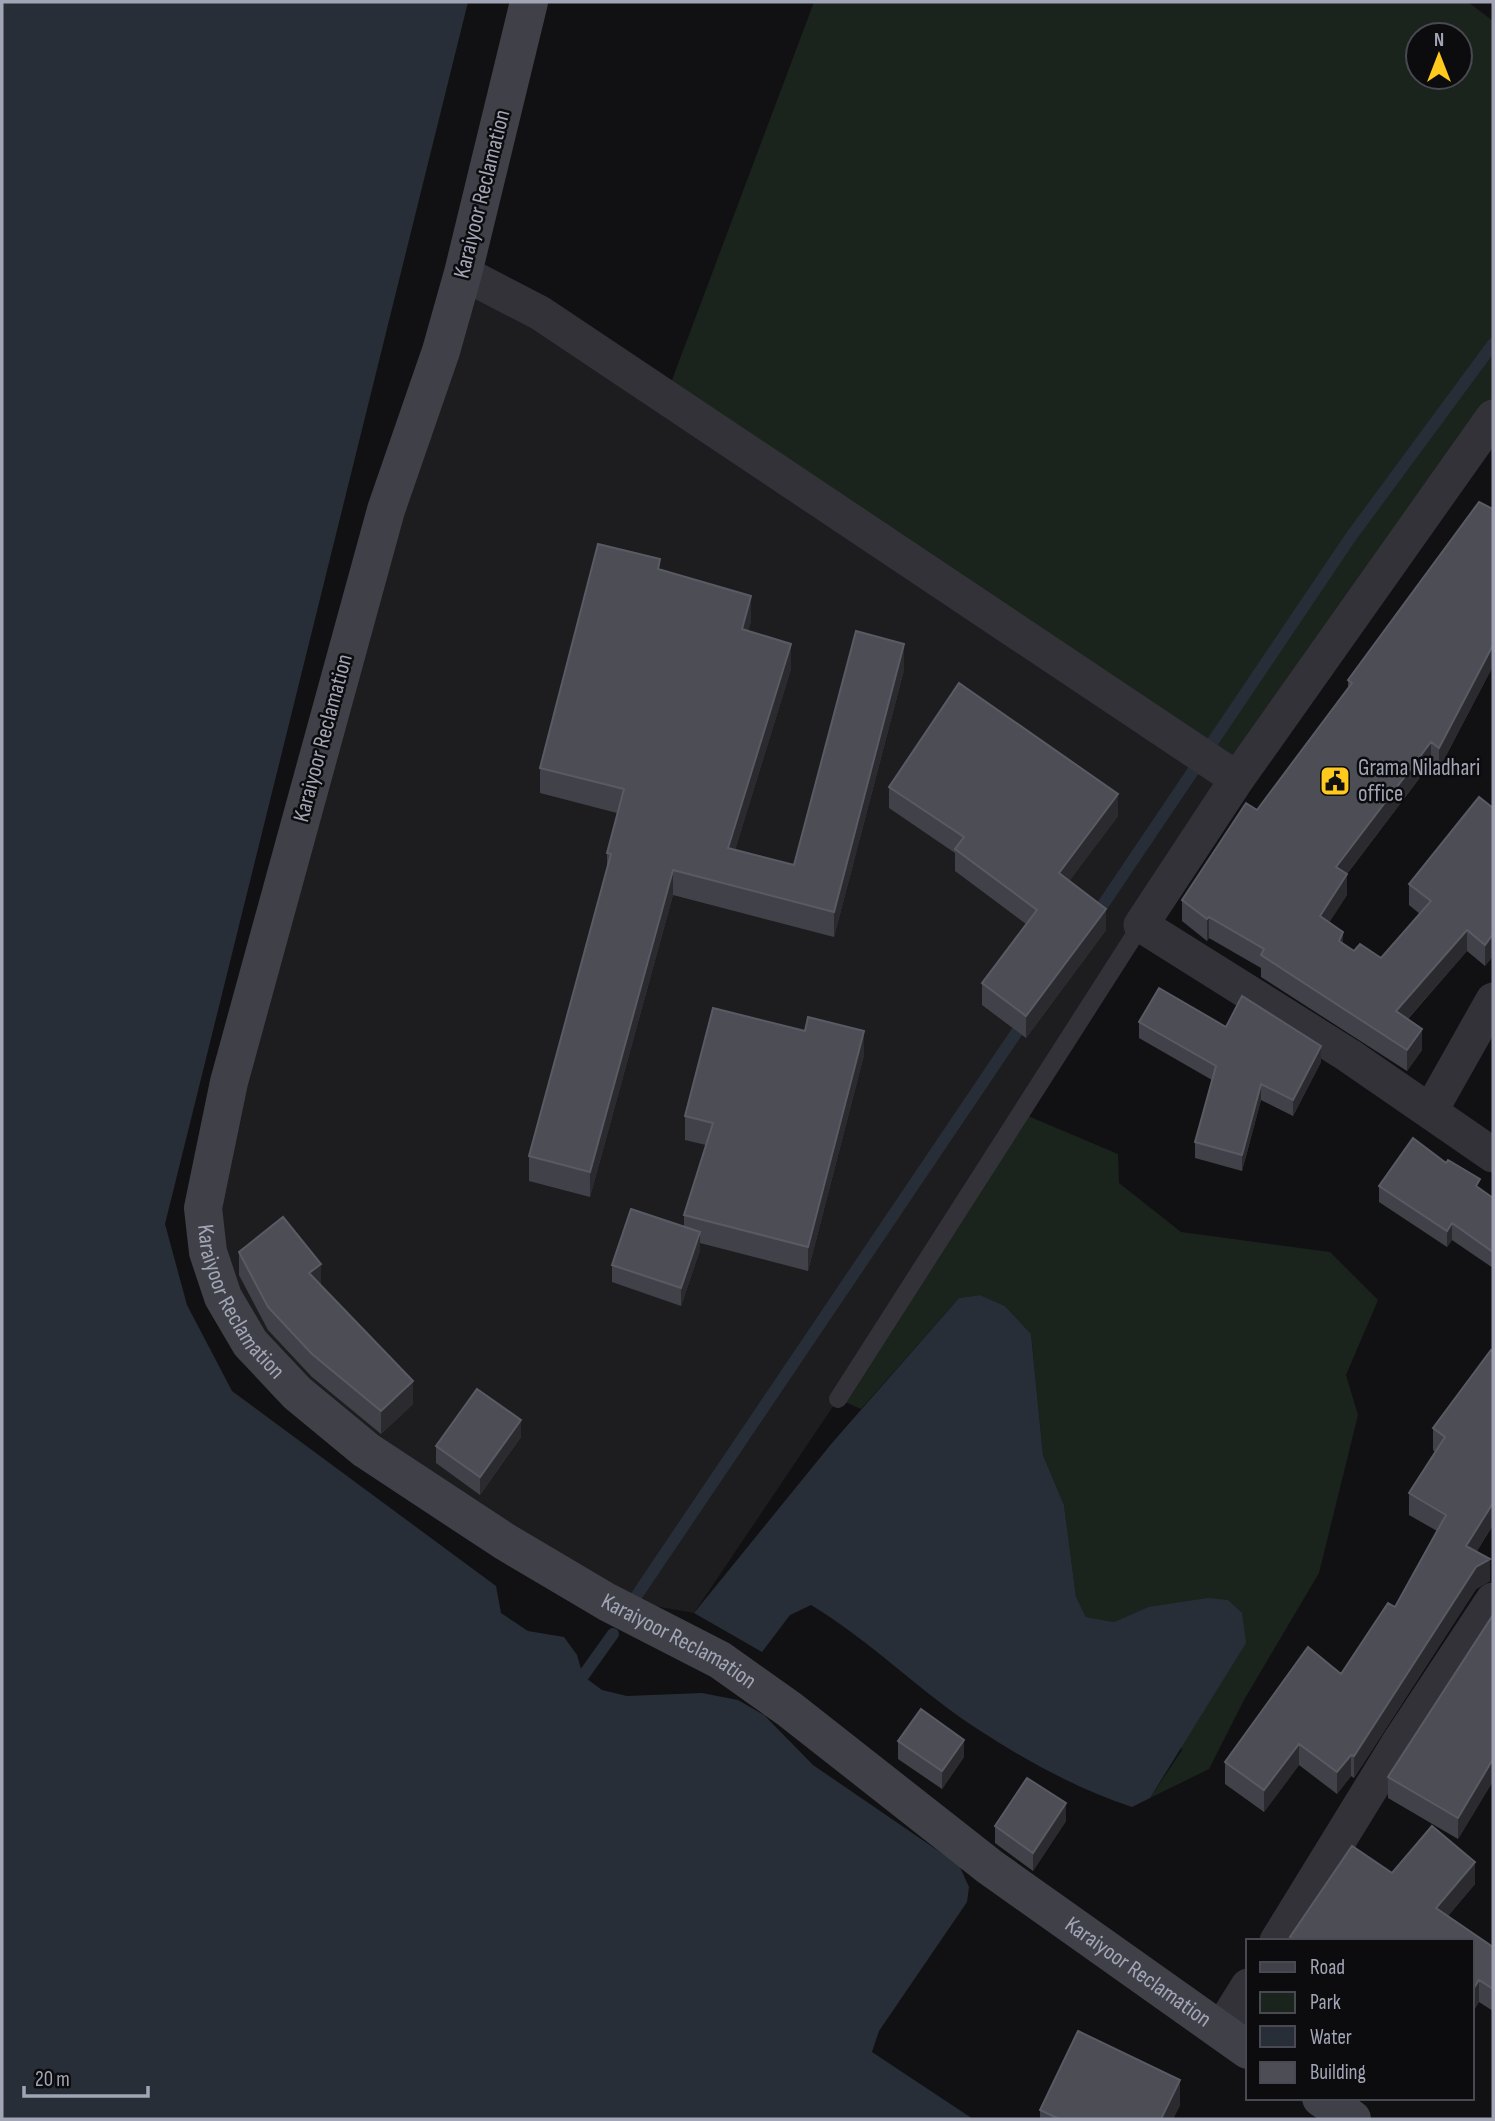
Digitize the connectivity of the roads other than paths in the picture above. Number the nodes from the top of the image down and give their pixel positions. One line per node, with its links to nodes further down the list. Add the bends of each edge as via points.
1 (529, 2): 2 (main road, Karaiyoor Reclamation)
2 (463, 273): 4 (street, via 551,320); 13 (main road, Karaiyoor Reclamation, via 386,510 229,1082 203,1208 208,1252 223,1297 250,1343 297,1393 366,1450 595,1596 720,1660 990,1867)
3 (1493, 417): 4 (street)
4 (1237, 779): 5 (street)
5 (1141, 925): 7 (street); 9 (lane)
6 (1493, 1000): 7 (street)
7 (1431, 1110): 8 (street)
8 (1493, 1155)
9 (838, 1399)
10 (1493, 1600): 11 (street)
11 (1278, 1939)
12 (1246, 1994): 13 (street)
13 (1234, 2041)
14 (1324, 2100): 15 (main road)
15 (1352, 2119)

